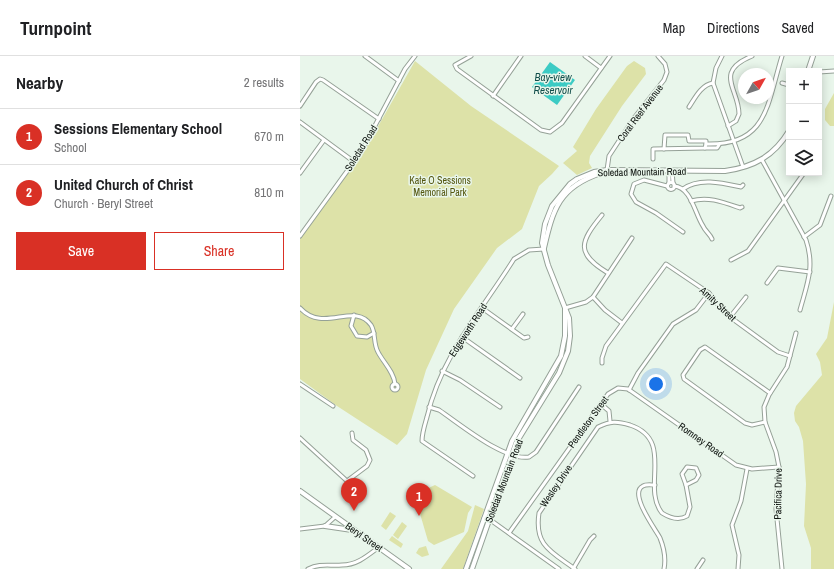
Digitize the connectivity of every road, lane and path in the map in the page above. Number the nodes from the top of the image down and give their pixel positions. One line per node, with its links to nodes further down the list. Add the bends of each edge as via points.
1 (365, 56): 16 (street)
2 (415, 56): 16 (street, Soledad Road)
3 (471, 56): 21 (street, via 456,65 457,69)
4 (521, 56): 21 (street)
5 (585, 56): 12 (street)
6 (610, 56): 12 (street)
7 (658, 56): 37 (street, Coral Reef Avenue, via 665,64 667,72 664,80 634,118 609,156)
8 (722, 56): 18 (street)
9 (752, 56): 27 (street, via 740,62 732,72 731,87 739,114 736,121)
10 (782, 56): 17 (street)
11 (812, 56): 13 (main road)
12 (601, 68): 21 (street, via 562,123 550,132 541,130)
13 (809, 68)
14 (834, 71): 15 (street)
15 (822, 72)
16 (399, 81): 25 (street, Soledad Road)
17 (774, 81)
18 (713, 83): 24 (street, via 702,89); 27 (street)
19 (782, 83): 20 (street)
20 (786, 84)
21 (493, 96)
22 (767, 104): 30 (street, via 759,124 748,135)
23 (300, 105): 25 (street, via 320,79)
24 (689, 107)
25 (379, 119): 35 (street, Soledad Road)
26 (300, 122): 29 (street)
27 (728, 126): 30 (street)
28 (786, 136): 34 (main road, Soledad Mountain Road)
29 (324, 140): 35 (street); 39 (street)
30 (733, 142): 31 (street, via 719,145 717,148); 36 (street)
31 (706, 146): 32 (street); 32 (street, via 706,141 689,141 688,135 665,135)
32 (664, 149): 33 (street, via 653,149)
33 (652, 159)
34 (762, 160): 36 (main road, Soledad Mountain Road); 46 (street)
35 (353, 161): 50 (street, Soledad Road)
36 (743, 168): 38 (main road, Soledad Mountain Road, via 725,171)
37 (607, 170): 38 (main road, Soledad Mountain Road); 54 (main road, via 580,182 562,199 552,214); 54 (main road, Soledad Mountain Road, via 577,179 552,206 544,230)
38 (671, 171): 41 (street)
39 (300, 173)
40 (802, 176): 46 (street)
41 (671, 184): 43 (street); 49 (street, via 638,181 632,188 632,198)
42 (744, 185): 43 (street, via 741,187 697,182)
43 (683, 189): 45 (street)
44 (831, 196): 51 (street, via 820,225)
45 (691, 201): 47 (street, via 712,199); 53 (street, via 702,226)
46 (784, 201): 51 (street); 55 (street, via 748,251)
47 (742, 207)
48 (602, 215): 57 (street, via 589,231 584,245 588,259)
49 (683, 232)
50 (300, 236)
51 (804, 237): 56 (street, via 812,259)
52 (632, 238): 57 (street)
53 (712, 239)
54 (544, 249): 63 (street, Edgeworth Road, via 529,250 514,259); 64 (main road, Soledad Mountain Road)
55 (731, 260)
56 (810, 272): 58 (street, via 778,268); 65 (street)
57 (608, 273): 60 (street)
58 (767, 283)
59 (709, 293): 68 (street, Amity Street); 69 (street, Amity Street, via 666,264); 82 (street, via 696,310 673,324)
60 (593, 296): 64 (street, via 586,302); 69 (street, via 605,310)
61 (746, 297): 68 (street)
62 (300, 308): 67 (street, via 310,316 322,320)
63 (482, 308): 70 (street); 73 (street, Edgeworth Road)
64 (565, 308): 92 (main road, Soledad Mountain Road, via 562,356 523,420); 93 (main road, Soledad Mountain Road, via 570,328 570,344 566,358 527,423)
65 (800, 310)
66 (523, 314): 70 (street)
67 (354, 315): 71 (street, via 368,321); 71 (street, via 351,326 357,336 367,337)
68 (730, 317): 75 (street, Amity Street, via 778,352)
69 (622, 323): 76 (street, via 606,346)
70 (512, 329): 74 (street, via 524,338)
71 (374, 333): 80 (street, via 376,348 390,370)
72 (796, 333): 75 (street, Pacifica Drive)
73 (462, 337): 77 (street, Edgeworth Road); 78 (street)
74 (528, 337)
75 (790, 356): 83 (street, Pacifica Drive, via 787,367)
76 (602, 363)
77 (442, 371): 86 (street, Edgeworth Road); 87 (street, via 460,380)
78 (520, 378)
79 (300, 384): 85 (street)
80 (394, 384)
81 (579, 387): 93 (street, via 536,452 524,458)
82 (629, 390): 84 (street, Pendleton Street, via 613,390); 95 (street, Romney Road, via 736,465)
83 (770, 393): 89 (street, Pacifica Drive, via 764,407); 89 (street, via 704,348 682,375 745,424)
84 (601, 404): 88 (street, via 609,411); 105 (street, Pendleton Street)
85 (332, 406)
86 (429, 407): 92 (street, via 439,410 490,445); 96 (street, Edgeworth Road, via 423,442)
87 (500, 408)
88 (610, 421): 97 (street, via 633,426 652,442 655,456); 114 (street, Wesley Drive, via 595,429 539,513 537,529 545,545)
89 (764, 422): 94 (street, Pacifica Drive)
90 (352, 434): 91 (street, via 356,445 366,450 370,460 350,481)
91 (300, 438)
92 (507, 452): 93 (street); 101 (main road, Soledad Mountain Road)
93 (512, 454): 101 (main road, Soledad Mountain Road)
94 (779, 467): 95 (street, Romney Road); 118 (street, Pacifica Drive, via 776,510)
95 (748, 469): 117 (street, via 741,502 732,525 739,555)
96 (473, 476)
97 (655, 485): 98 (street, via 655,498 660,510 665,515 680,519 687,516 690,507); 115 (street, via 644,485 640,488 639,494 643,510 660,539 665,557)
98 (686, 485): 98 (street, via 698,478 694,467 687,466 683,470)
99 (300, 491): 100 (main road, Beryl Street)
100 (335, 517): 102 (street); 104 (main road, Beryl Street)
101 (486, 518): 105 (street); 111 (main road, Soledad Mountain Road); 112 (main road, Soledad Mountain Road)
102 (325, 526): 103 (street); 104 (main road)
103 (300, 529)
104 (355, 531): 107 (main road, Beryl Street)
105 (509, 533): 113 (street)
106 (594, 536): 114 (street)
107 (379, 547): 109 (street, via 352,564 320,564); 110 (main road, Beryl Street)
108 (703, 560): 116 (street)
109 (308, 569)
110 (408, 569)
111 (466, 569)
112 (472, 569)
113 (558, 569)
114 (574, 569)
115 (664, 569)
116 (697, 569)
117 (738, 569)
118 (782, 569)

